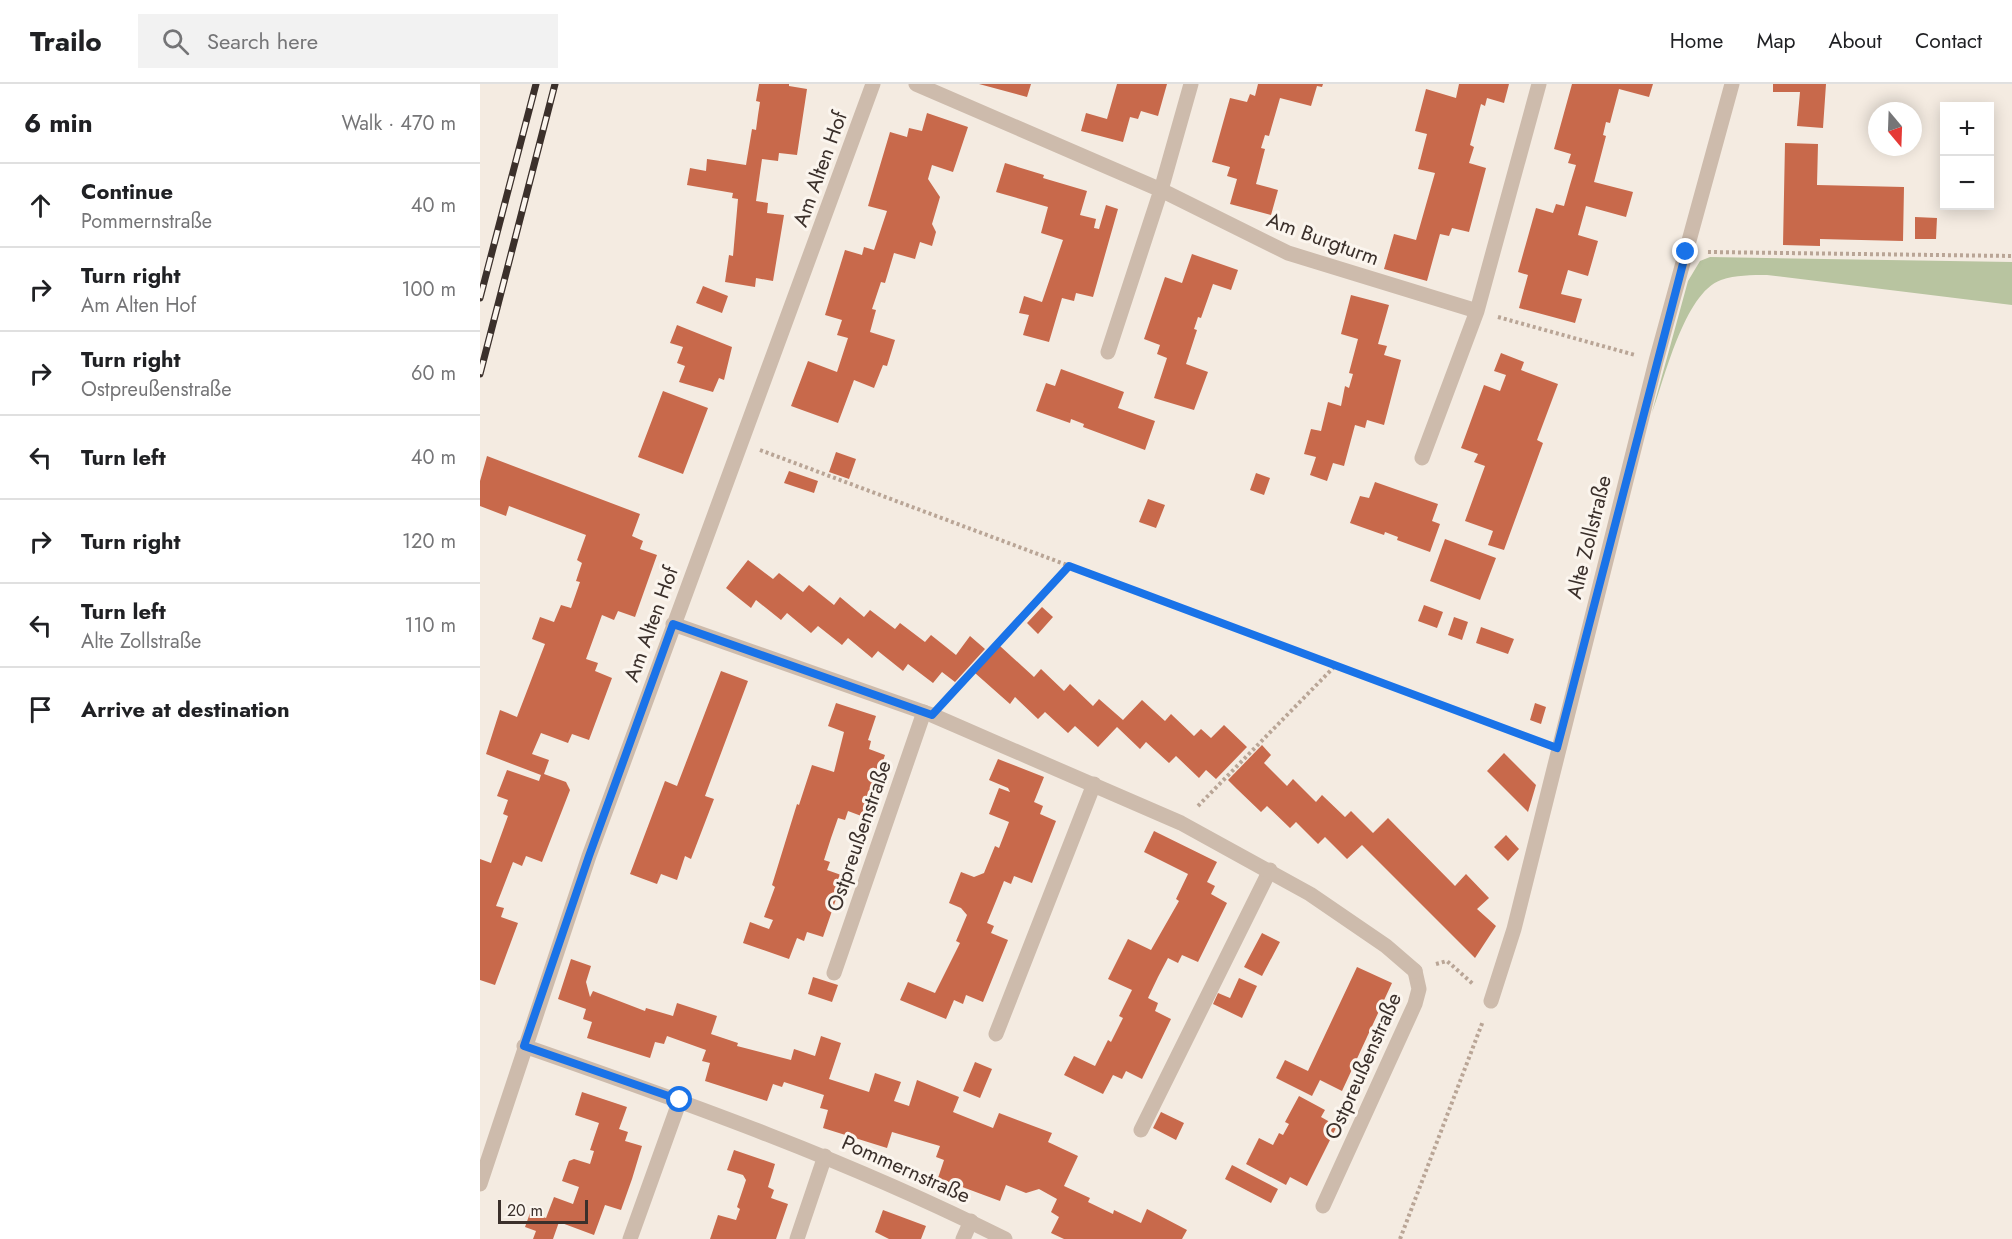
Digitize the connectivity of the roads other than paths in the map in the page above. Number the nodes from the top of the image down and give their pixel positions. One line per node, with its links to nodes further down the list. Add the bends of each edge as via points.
1 (873, 84): 10 (street, Am Alten Hof)
2 (916, 84): 6 (street, Am Burgturm)
3 (1191, 84): 6 (street)
4 (1539, 84): 7 (street)
5 (1732, 84): 15 (street, Alte Zollstraße, via 1656,361 1512,936)
6 (1161, 190): 7 (street, Am Burgturm, via 1288,253); 8 (street)
7 (1477, 311): 9 (street)
8 (1108, 352)
9 (1422, 458)
10 (673, 624): 11 (street, Ostpreußenstraße); 17 (street, Am Alten Hof)
11 (928, 713): 12 (street, Ostpreußenstraße); 14 (street, Ostpreußenstraße)
12 (1094, 784): 13 (street, Ostpreußenstraße, via 1181,823); 16 (street)
13 (1270, 870): 19 (street); 22 (street, Ostpreußenstraße, via 1368,933 1415,971 1419,989)
14 (834, 973)
15 (1491, 1001)
16 (996, 1034)
17 (524, 1046): 18 (street, Pommernstraße); 21 (street, Am Alten Hof)
18 (680, 1100): 20 (street, Pommernstraße); 24 (street)
19 (1141, 1130)
20 (825, 1156): 23 (street, Pommernstraße); 25 (street, Pommernstraße)
21 (480, 1184)
22 (1323, 1206)
23 (970, 1221): 26 (street, Pommernstraße); 27 (street, Pommernstraße)
24 (630, 1239)
25 (797, 1239)
26 (963, 1239)
27 (1005, 1239)

